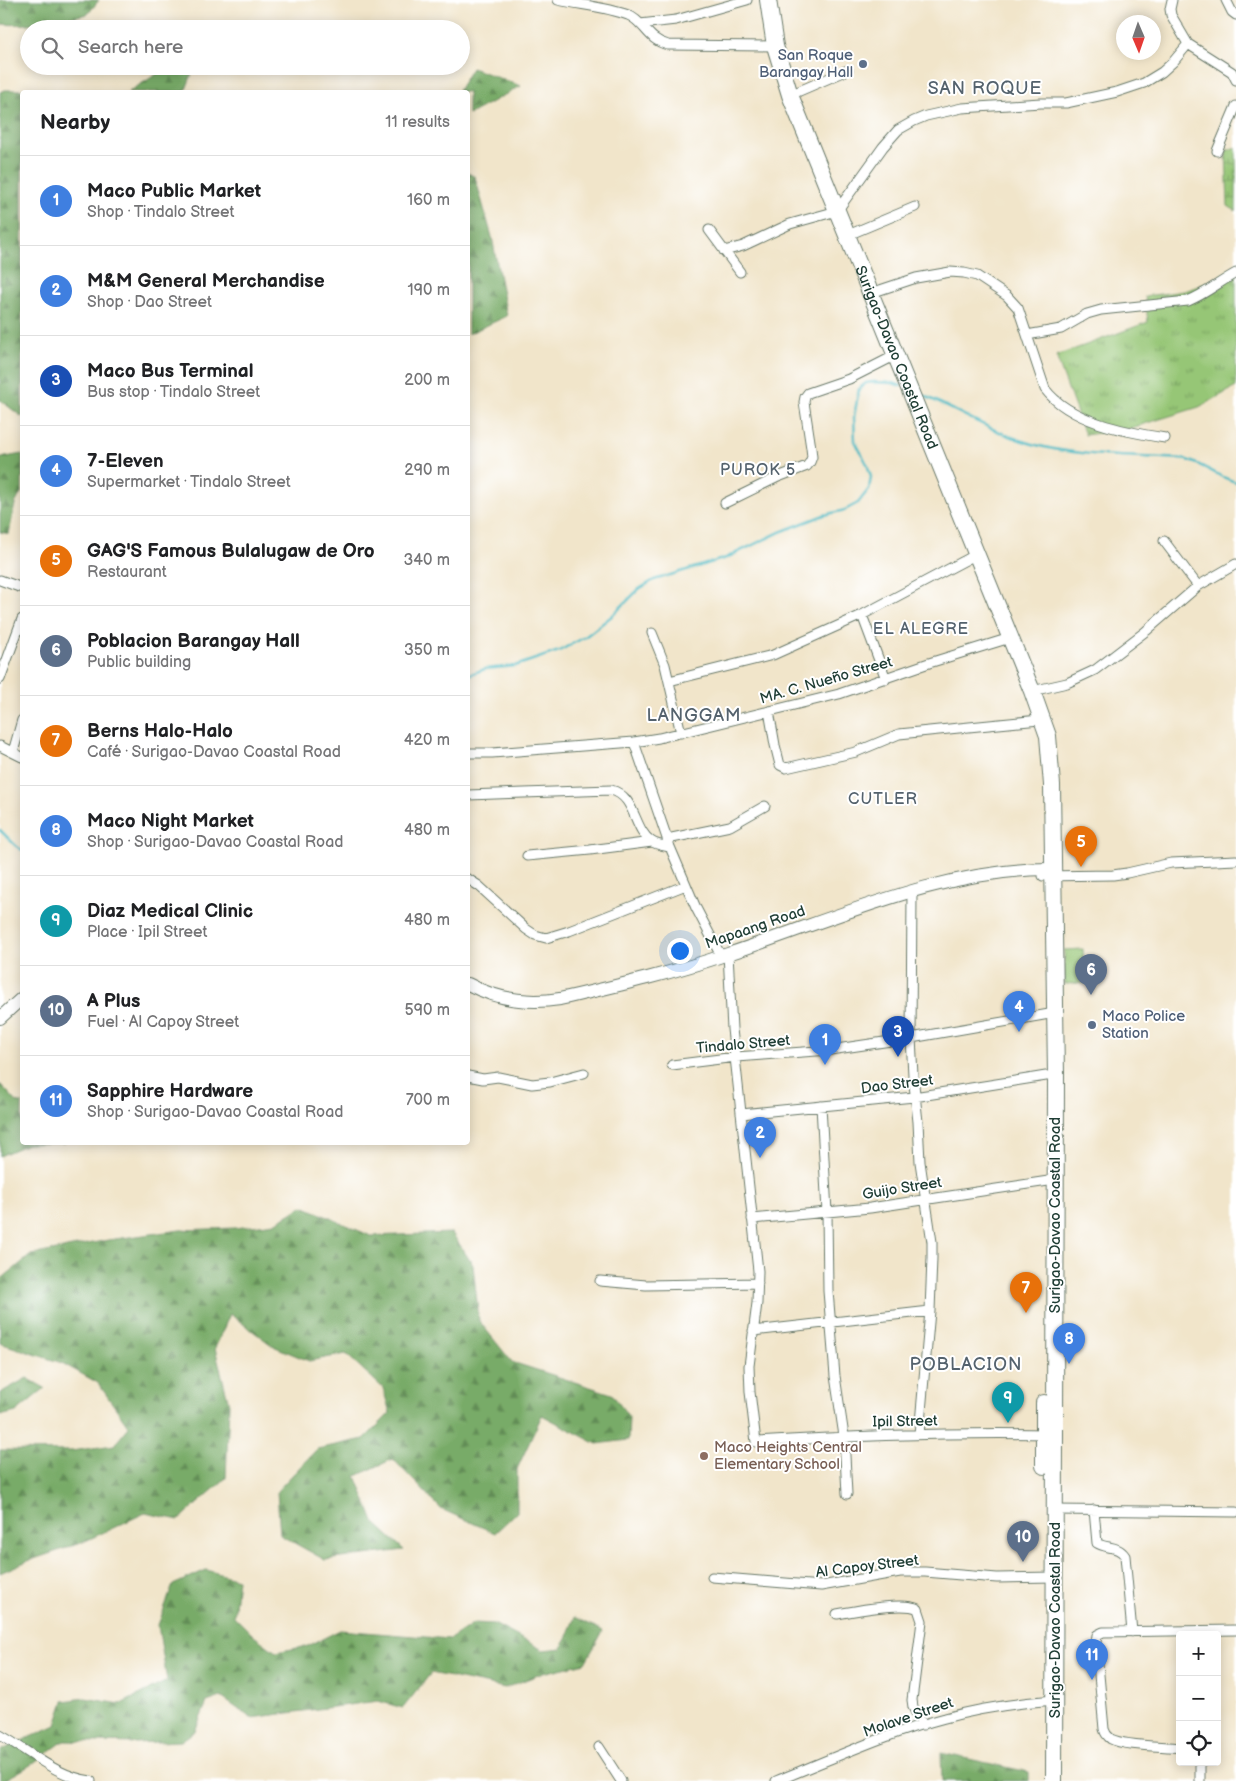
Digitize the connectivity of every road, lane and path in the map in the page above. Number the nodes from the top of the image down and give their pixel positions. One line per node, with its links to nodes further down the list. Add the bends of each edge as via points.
1 (558, 0): 7 (street, via 629,16)
2 (747, 0): 7 (street, via 676,20)
3 (768, 0): 9 (highway, Surigao-Davao Coastal Road)
4 (1172, 0): 8 (street, via 1171,15)
5 (1226, 0): 6 (street)
6 (1236, 15)
7 (640, 24): 9 (street, via 652,38 668,45)
8 (1188, 44): 11 (street, via 1232,72); 16 (street, via 1162,72 1144,83 1117,92 1066,103 962,108 914,121 898,130 883,147)
9 (774, 46): 12 (highway, Surigao-Davao Coastal Road)
10 (848, 70): 12 (street)
11 (1236, 80)
12 (790, 95): 16 (highway, Surigao-Davao Coastal Road)
13 (1236, 106): 14 (street)
14 (1217, 151)
15 (914, 207): 18 (street)
16 (838, 211): 18 (highway, Surigao-Davao Coastal Road); 19 (street, via 790,224 743,246)
17 (709, 230): 19 (street)
18 (848, 235): 22 (highway, Surigao-Davao Coastal Road)
19 (724, 251): 20 (street)
20 (740, 272)
21 (1236, 273): 23 (street, via 1202,296 1188,301 1100,310 1061,329)
22 (871, 293): 23 (street, via 916,278 950,272 977,276 1007,296 1018,308); 24 (highway, Surigao-Davao Coastal Road)
23 (1028, 336): 25 (street, via 1045,389 1053,400 1070,411 1103,424)
24 (896, 355): 26 (street, via 808,393 804,402 812,457 807,466); 28 (highway, Surigao-Davao Coastal Road)
25 (1165, 438)
26 (725, 502)
27 (1164, 541): 31 (street)
28 (976, 554): 33 (street); 35 (highway, Surigao-Davao Coastal Road)
29 (1236, 564): 31 (street)
30 (0, 580): 32 (street)
31 (1198, 586): 40 (street, via 1095,670 1066,683)
32 (20, 587)
33 (862, 615): 38 (street); 39 (street, via 773,655)
34 (652, 633): 39 (street)
35 (1010, 638): 38 (street, MA. C. Nueño Street); 40 (highway, Surigao-Davao Coastal Road)
36 (18, 642): 37 (street)
37 (0, 679)
38 (886, 679): 41 (street, MA. C. Nueño Street)
39 (669, 681): 44 (street)
40 (1032, 691): 42 (highway, Surigao-Davao Coastal Road)
41 (769, 712): 42 (street, via 777,757 780,765 786,768 856,752 899,734); 44 (street, MA. C. Nueño Street)
42 (1039, 715): 56 (highway, Surigao-Davao Coastal Road, via 1051,750)
43 (20, 727): 47 (street)
44 (681, 733): 45 (street, MA. C. Nueño Street)
45 (634, 742): 48 (street, MA. C. Nueño Street); 53 (street)
46 (0, 746): 47 (street)
47 (13, 752): 49 (street)
48 (470, 753)
49 (20, 756)
50 (470, 796): 52 (street, via 617,791)
51 (765, 806): 53 (street, via 730,826)
52 (652, 842): 53 (street); 54 (street)
53 (669, 843): 58 (street)
54 (528, 856)
55 (1236, 860): 56 (street, via 1171,863 1113,875)
56 (1048, 872): 59 (street, Mapaang Road, via 1015,870 988,873); 63 (highway, Surigao-Davao Coastal Road)
57 (470, 881): 58 (street, via 526,929 546,938)
58 (686, 885): 60 (street)
59 (912, 892): 60 (street, Mapaang Road); 65 (street)
60 (725, 955): 61 (street, Mapaang Road, via 609,988 545,1001 494,996); 66 (street)
61 (470, 985)
62 (20, 1000): 64 (street)
63 (1050, 1013): 65 (street, Tindalo Street); 69 (highway, Surigao-Davao Coastal Road)
64 (0, 1018)
65 (911, 1038): 66 (street, Tindalo Street, via 806,1052); 71 (street)
66 (736, 1057): 67 (street, Tindalo Street); 73 (street)
67 (672, 1066)
68 (584, 1073): 70 (street, via 532,1084 498,1077 482,1080)
69 (1051, 1076): 71 (street, Dao Street); 74 (highway, Surigao-Davao Coastal Road)
70 (470, 1077)
71 (914, 1098): 72 (street, Dao Street); 75 (street)
72 (821, 1106): 73 (street, Dao Street); 76 (street)
73 (741, 1114): 77 (street)
74 (1050, 1180): 75 (street, Guijo Street); 84 (highway, Surigao-Davao Coastal Road)
75 (925, 1198): 76 (street, Guijo Street); 80 (street, via 932,1242)
76 (827, 1212): 77 (street, Guijo Street); 81 (street)
77 (752, 1219): 79 (street)
78 (600, 1282): 79 (street)
79 (758, 1283): 82 (street)
80 (930, 1311): 81 (street); 83 (street)
81 (831, 1322): 82 (street); 85 (street)
82 (753, 1331): 85 (street, Ipil Street, via 749,1377 756,1442)
83 (919, 1434): 84 (street, Ipil Street); 85 (street, Ipil Street)
84 (1049, 1434): 87 (highway, Surigao-Davao Coastal Road); 91 (highway, Surigao-Davao Coastal Road)
85 (844, 1436): 86 (street)
86 (847, 1494)
87 (1056, 1510): 88 (street); 91 (highway, Surigao-Davao Coastal Road)
88 (1094, 1510): 89 (street); 94 (street, via 1097,1544 1122,1551 1125,1556)
89 (1236, 1512)
90 (712, 1577): 91 (street, Al Capoy Street, via 822,1586 900,1572 997,1578)
91 (1050, 1577): 95 (highway, Surigao-Davao Coastal Road)
92 (838, 1614): 96 (street, via 897,1607 918,1609 922,1621 912,1700)
93 (1236, 1630): 94 (street)
94 (1132, 1632): 99 (street, via 1097,1635 1104,1729 1109,1738 1119,1741)
95 (1049, 1700): 96 (street, Molave Street, via 1008,1704); 104 (highway, Surigao-Davao Coastal Road); 105 (highway, Surigao-Davao Coastal Road)
96 (923, 1725): 103 (street, Molave Street)
97 (0, 1735): 101 (street, via 47,1766)
98 (599, 1747): 102 (street)
99 (1176, 1748)
100 (1200, 1766): 106 (street)
101 (91, 1781)
102 (621, 1781)
103 (776, 1781)
104 (1044, 1781)
105 (1054, 1781)
106 (1200, 1781)

